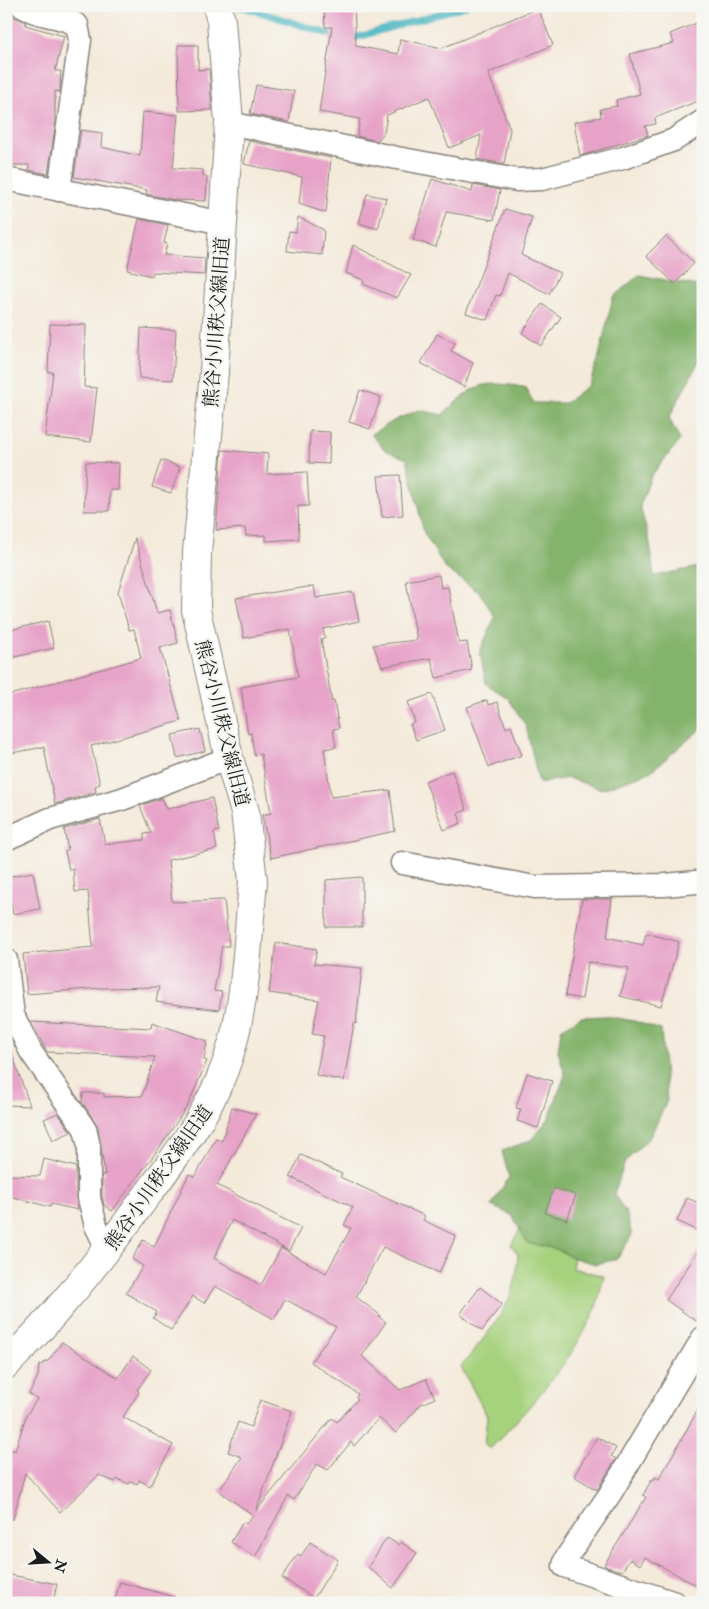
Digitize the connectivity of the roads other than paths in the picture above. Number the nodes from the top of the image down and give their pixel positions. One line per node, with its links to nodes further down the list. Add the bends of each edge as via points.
1 (22, 6): 6 (street, via 77,25 80,40)
2 (217, 6): 4 (street, 熊谷小川秩父線旧道)
3 (703, 121): 4 (street, via 674,140 623,158 542,179 517,180)
4 (229, 123): 7 (street, 熊谷小川秩父線旧道)
5 (6, 179): 6 (street)
6 (59, 190): 7 (street)
7 (223, 223): 8 (street, 熊谷小川秩父線旧道, via 214,372 195,582 196,610)
8 (229, 758): 9 (street, via 122,799 50,819); 13 (street, 熊谷小川秩父線旧道, via 244,812 253,881 243,993 233,1042 207,1110)
9 (6, 839)
10 (402, 863): 11 (street, via 535,887)
11 (696, 882)
12 (6, 960): 13 (street, via 13,1015 31,1052 85,1129 89,1146 89,1198 96,1226)
13 (108, 1250): 15 (street, 熊谷小川秩父線旧道)
14 (703, 1338): 16 (street, via 564,1566)
15 (6, 1365)
16 (675, 1603)

